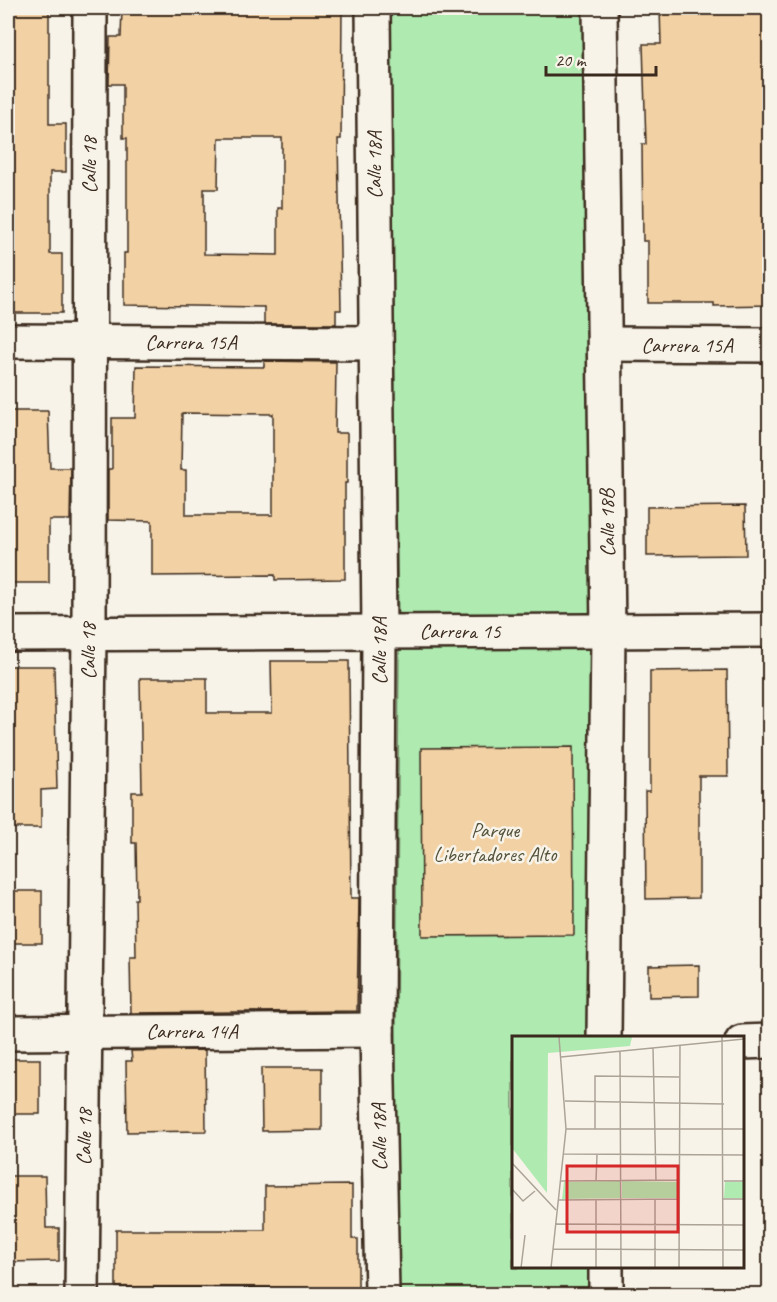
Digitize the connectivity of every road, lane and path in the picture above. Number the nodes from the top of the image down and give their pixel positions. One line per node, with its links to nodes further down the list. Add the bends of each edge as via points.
1 (90, 8): 5 (street, Calle 18)
2 (373, 8): 6 (street, Calle 18A)
3 (600, 8): 7 (street, Calle 18B)
4 (8, 341): 5 (street, Carrera 15A)
5 (88, 342): 6 (street, Carrera 15A); 13 (street, Calle 18)
6 (375, 343): 10 (street, Calle 18A)
7 (605, 344): 8 (street, Carrera 15A); 11 (street, Calle 18B)
8 (770, 345)
9 (770, 630): 11 (street, Carrera 15)
10 (379, 632): 11 (street, Carrera 15); 13 (street, Carrera 15); 14 (street, Calle 18A)
11 (608, 632): 17 (street, Calle 18B)
12 (8, 634): 13 (street, Carrera 15)
13 (89, 634): 15 (street, Calle 18)
14 (377, 1030): 15 (street, Carrera 14A); 22 (street, Calle 18A)
15 (85, 1032): 16 (street, Carrera 14A); 21 (street, Calle 18)
16 (8, 1033)
17 (604, 1036)
18 (770, 1041): 19 (street)
19 (744, 1042)
20 (606, 1269): 23 (street)
21 (82, 1294)
22 (382, 1294)
23 (606, 1294)

